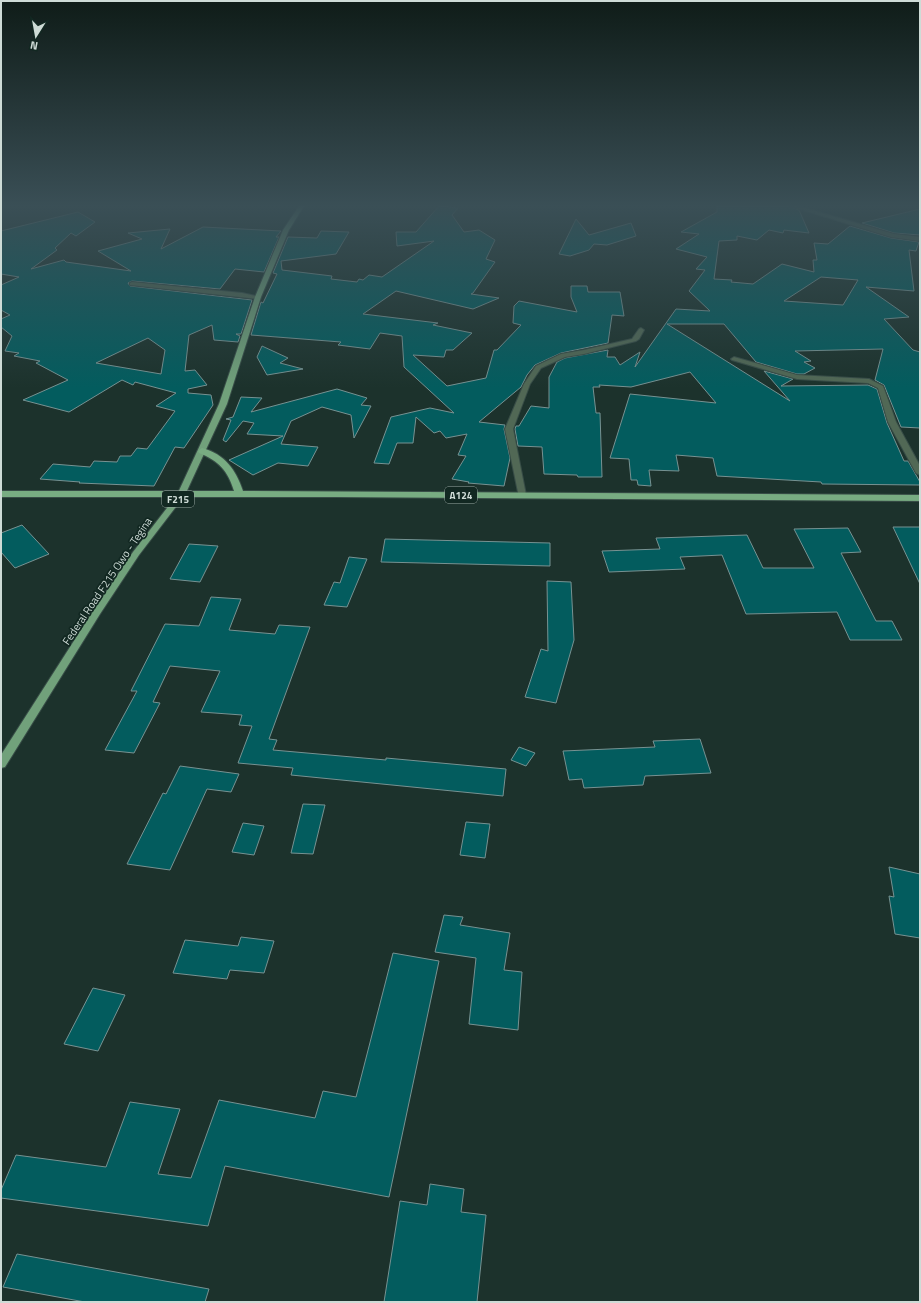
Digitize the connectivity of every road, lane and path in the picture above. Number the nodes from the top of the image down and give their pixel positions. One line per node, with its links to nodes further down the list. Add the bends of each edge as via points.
1 (271, 267): 3 (main road, Federal Road F215 Owo - Tegina / F215)
2 (132, 284): 3 (street)
3 (258, 297): 6 (main road, Federal Road F215 Owo - Tegina / F215, via 223,404)
4 (641, 330): 11 (street, via 634,340 563,355 538,366 527,384 509,429)
5 (734, 359): 7 (street, via 797,377 869,381 879,385 885,395 892,422)
6 (202, 451): 9 (highway, via 220,459 226,465 234,476); 10 (main road, Federal Road F215 Owo - Tegina / F215)
7 (920, 473)
8 (1, 494): 10 (highway, A124)
9 (240, 494): 10 (highway, A124); 11 (highway, A124)
10 (181, 495): 13 (main road, Federal Road F215 Owo - Tegina / F215, via 136,554 96,613)
11 (522, 495): 12 (highway, A124)
12 (920, 498)
13 (1, 764)

